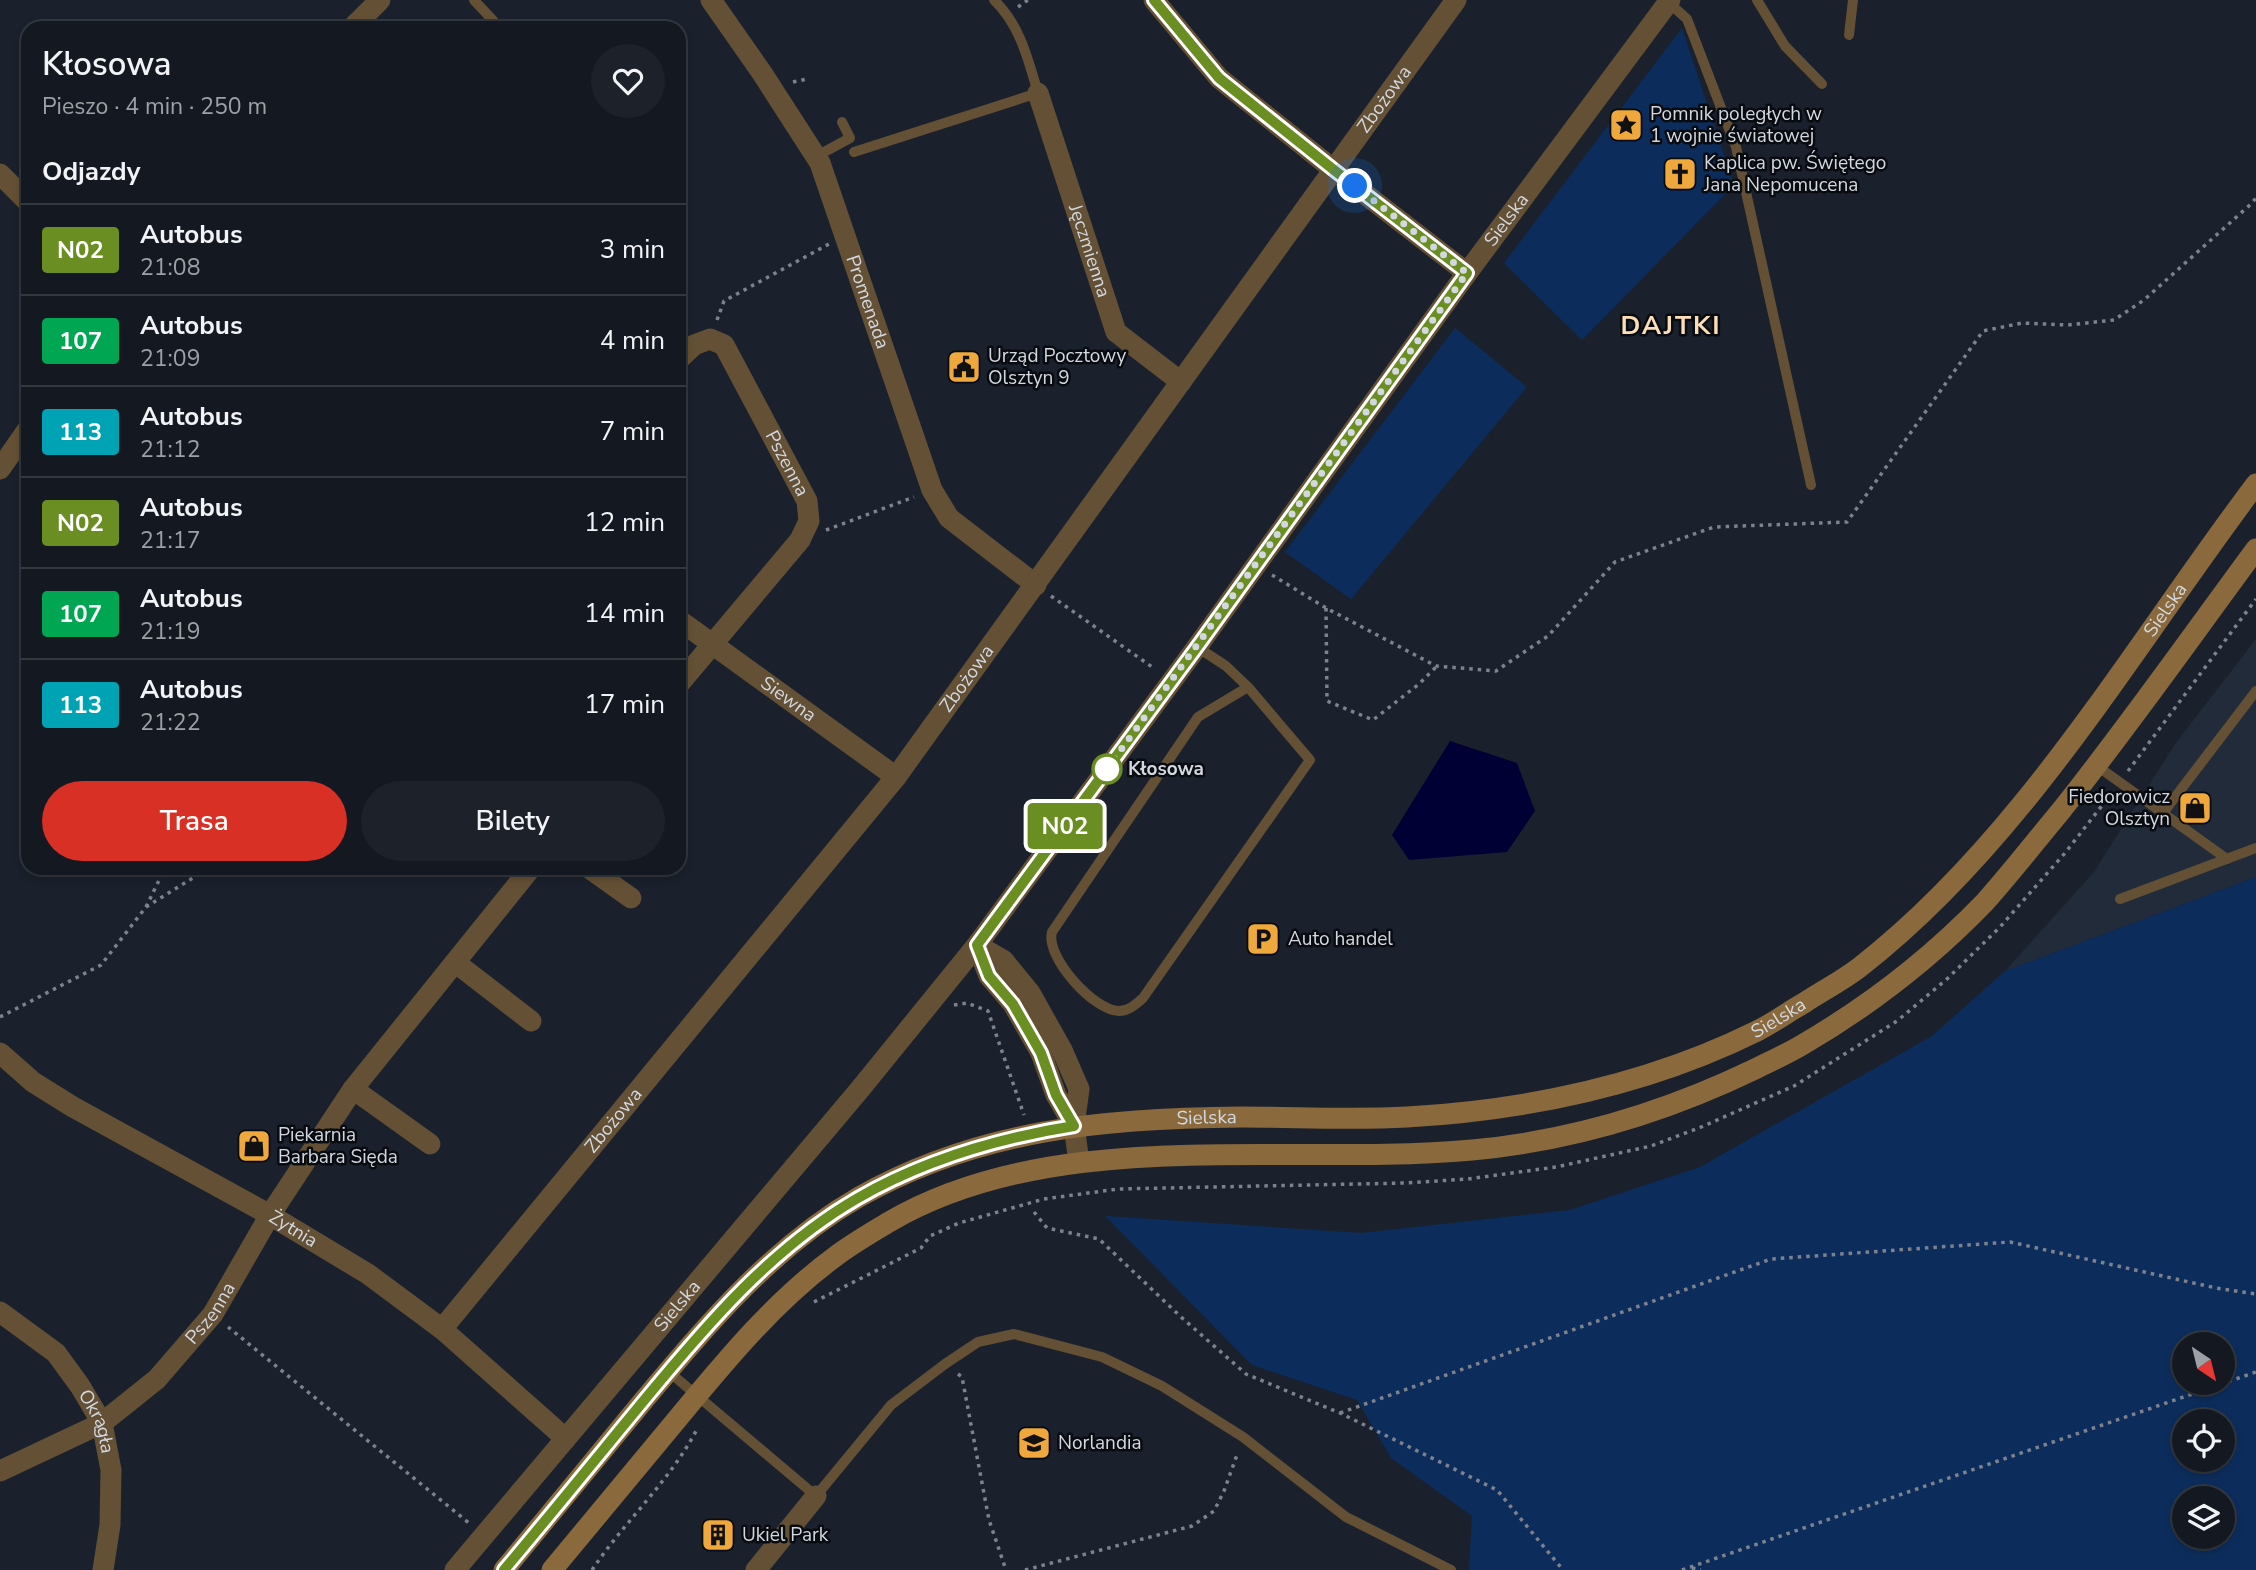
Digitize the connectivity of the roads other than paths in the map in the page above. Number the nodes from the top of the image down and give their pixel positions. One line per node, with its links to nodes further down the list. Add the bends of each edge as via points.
1 (380, 0): 11 (street)
2 (474, 0): 12 (lane)
3 (711, 0): 18 (street, Promenada)
4 (993, 0): 15 (lane, via 1008,14)
5 (1154, 0): 19 (street, via 1219,78)
6 (1456, 0): 19 (street, Zbożowa)
7 (1771, 0): 10 (lane)
8 (1853, 0): 13 (lane)
9 (1669, 1): 22 (street, Sielska); 28 (lane, via 1687,19 1736,147)
10 (1758, 2): 14 (lane, via 1785,46)
11 (359, 21)
12 (493, 21)
13 (1849, 35)
14 (1822, 84)
15 (1038, 93): 17 (lane); 24 (street, Jęczmienna, via 1116,332)
16 (842, 122): 18 (lane, via 850,138)
17 (854, 152)
18 (816, 157): 30 (street, Promenada, via 932,490 949,518)
19 (1334, 170): 22 (street); 24 (street, Zbożowa)
20 (0, 174): 21 (street)
21 (21, 195)
22 (1467, 273): 33 (street, Sielska)
23 (686, 352): 32 (street, Pszenna, via 710,339 724,345 807,501 809,521 800,540)
24 (1181, 383): 30 (street, Zbożowa)
25 (21, 439): 26 (street)
26 (0, 469)
27 (2256, 484): 51 (main road, Sielska, via 2069,742 1983,851 1932,904 1857,970 1760,1030 1615,1086 1471,1112)
28 (1811, 485)
29 (2256, 549): 37 (main road, Sielska)
30 (1036, 585): 38 (street, Zbożowa)
31 (686, 625): 32 (street, Siewna)
32 (712, 644): 34 (street, Pszenna); 38 (street, Siewna)
33 (1197, 647): 35 (lane); 46 (street, Sielska)
34 (686, 676)
35 (1248, 687): 35 (lane, via 1198,717 1052,932 1052,947 1080,989 1110,1010 1122,1012 1143,998 1310,760)
36 (2256, 691): 39 (lane)
37 (2096, 766): 39 (lane); 53 (main road, Sielska, via 1986,901 1934,950 1877,998 1799,1047 1717,1087 1625,1121 1472,1150)
38 (896, 777): 56 (street, Zbożowa)
39 (2163, 813): 41 (lane)
40 (2256, 848): 41 (lane)
41 (2227, 859): 45 (lane)
42 (525, 875): 47 (street, Pszenna)
43 (599, 875): 44 (street)
44 (631, 898)
45 (2120, 899)
46 (977, 945): 51 (street, via 989,976 1013,1004 1041,1053 1056,1095); 60 (street, Sielska)
47 (456, 963): 48 (street); 50 (street, Pszenna)
48 (531, 1021)
49 (0, 1053): 54 (street, Żytnia, via 33,1082 73,1107)
50 (353, 1089): 52 (street); 54 (street, Pszenna)
51 (1074, 1126): 53 (street); 57 (main road, Sielska, via 965,1151 858,1198 765,1268)
52 (430, 1144)
53 (1079, 1162): 58 (main road, Sielska, via 942,1197 836,1256 776,1307)
54 (270, 1214): 56 (street, Żytnia, via 368,1274); 59 (street, Pszenna, via 213,1314 157,1379)
55 (0, 1312): 59 (street, Okrągła, via 56,1353)
56 (442, 1329): 60 (street, Żytnia)
57 (668, 1371): 58 (lane); 65 (main road, Sielska)
58 (704, 1403): 62 (lane); 66 (main road, Sielska)
59 (102, 1423): 61 (street, Pszenna); 63 (street, Okrągła, via 111,1470)
60 (565, 1438): 64 (street, Sielska)
61 (0, 1471)
62 (816, 1496): 67 (street); 68 (lane, via 891,1405 978,1342 1014,1334 1102,1357 1162,1386 1243,1437 1346,1517)
63 (103, 1570)
64 (455, 1570)
65 (504, 1570)
66 (552, 1570)
67 (756, 1570)
68 (1451, 1570)

